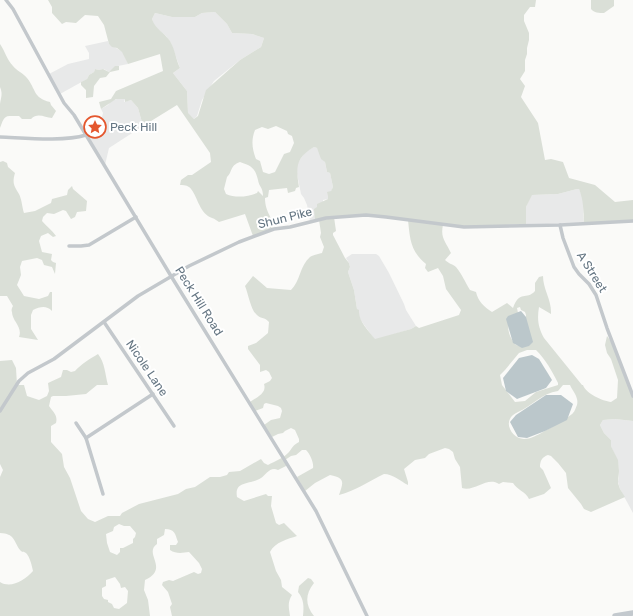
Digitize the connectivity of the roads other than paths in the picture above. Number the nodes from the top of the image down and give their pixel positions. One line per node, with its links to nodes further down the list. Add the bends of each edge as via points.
1 (6, 0): 2 (street, Peck Hill Road, via 64,103)
2 (86, 135): 3 (street, via 60,138); 4 (street, Peck Hill Road)
3 (0, 137)
4 (136, 217): 7 (street, via 89,245); 8 (street, Peck Hill Road)
5 (633, 221): 6 (street, Shun Pike)
6 (560, 225): 8 (street, Shun Pike, via 464,227 386,216 326,218 274,229 239,242); 11 (street, A Street, via 574,266 596,295)
7 (69, 246)
8 (171, 276): 9 (street, Shun Pike, via 138,296); 18 (street, Peck Hill Road, via 316,510)
9 (104, 322): 10 (street, Nicole Lane); 12 (street, Shun Pike, via 54,359 28,373 19,381)
10 (153, 394): 14 (street, Nicole Lane); 15 (street)
11 (633, 396)
12 (0, 411)
13 (76, 423): 15 (street)
14 (174, 426)
15 (86, 438): 16 (street)
16 (103, 494)
17 (633, 613): 19 (main road)
18 (367, 616)
19 (615, 616)

